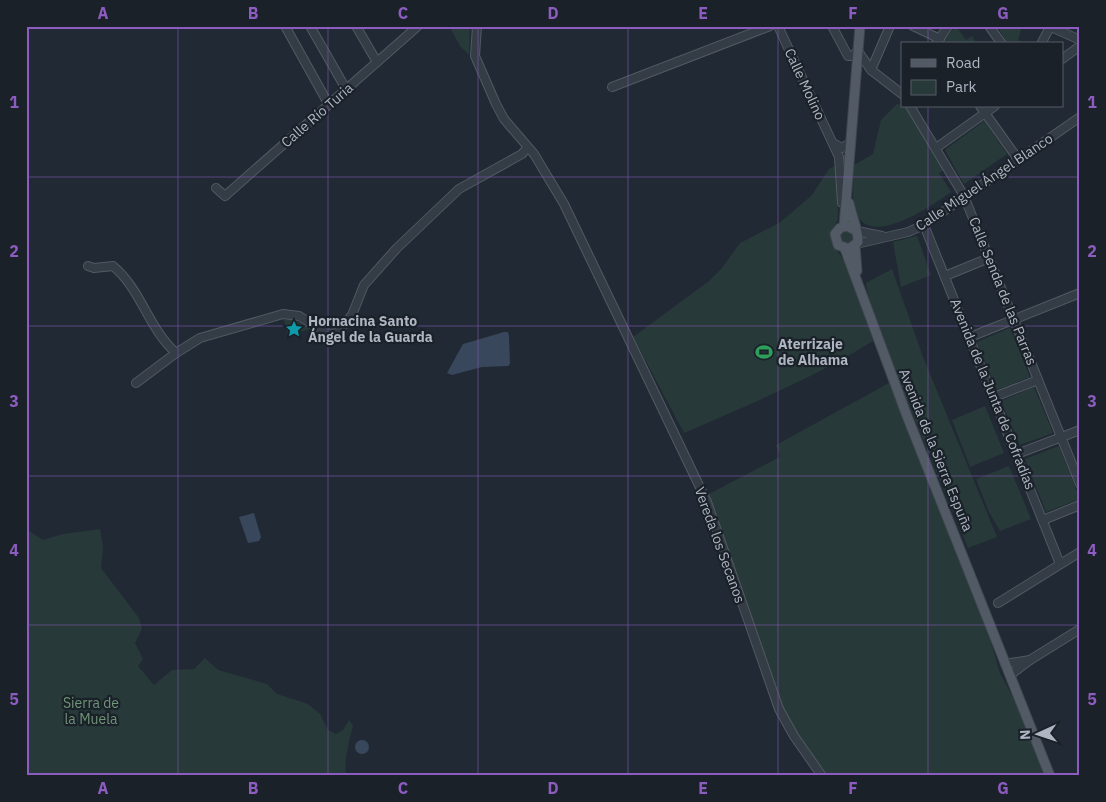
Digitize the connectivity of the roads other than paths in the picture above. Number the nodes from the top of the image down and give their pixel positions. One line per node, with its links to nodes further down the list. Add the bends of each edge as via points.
1 (285, 26): 27 (street)
2 (310, 26): 25 (street)
3 (356, 26): 22 (street)
4 (418, 26): 22 (street, Calle Río Turia)
5 (477, 26): 35 (street, Vereda los Secanos, via 476,56 481,72 504,119)
6 (770, 26): 24 (street)
7 (778, 26): 33 (street, Calle Molino)
8 (832, 26): 20 (street, via 848,56)
9 (860, 26): 20 (main road)
10 (890, 26): 23 (street)
11 (913, 26): 16 (street)
12 (948, 26): 16 (street)
13 (990, 26): 17 (street)
14 (1049, 26): 15 (street); 18 (street)
15 (1080, 40)
16 (938, 42)
17 (1001, 42)
18 (1041, 42)
19 (1080, 46): 21 (street)
20 (858, 51): 23 (street); 34 (main road)
21 (1064, 58)
22 (377, 62): 25 (street, Calle Río Turia)
23 (871, 70): 26 (street)
24 (612, 87)
25 (346, 89): 27 (street, Calle Río Turia)
26 (901, 91)
27 (328, 105): 39 (street, Calle Río Turia, via 225,196)
28 (911, 108): 36 (street, Calle Senda de las Parras)
29 (981, 108): 31 (street)
30 (992, 108): 31 (street)
31 (985, 113): 36 (street); 37 (street)
32 (1080, 117): 37 (street, Calle Miguel Ángel Blanco)
33 (833, 143): 34 (street, via 842,148); 42 (street, Calle Molino, via 842,169)
34 (850, 144): 38 (main road)
35 (527, 148): 54 (street, via 522,154 459,189 397,248 364,285 352,315 337,333 329,334 299,316 283,314 208,335); 72 (street, Vereda los Secanos, via 534,154 564,204 674,430 707,502 779,709)
36 (936, 148): 40 (street, Calle Senda de las Parras)
37 (1018, 159): 40 (street, Calle Miguel Ángel Blanco)
38 (848, 183): 42 (main road); 43 (main road)
39 (216, 188)
40 (964, 196): 41 (street, Calle Miguel Ángel Blanco); 47 (street, Calle Senda de las Parras)
41 (924, 225): 44 (street, Calle Miguel Ángel Blanco, via 908,232); 49 (street, Avenida de la Junta de Cofradías)
42 (842, 227): 43 (main road); 46 (main road, via 835,238)
43 (856, 231): 44 (street, Calle Miguel Ángel Blanco); 45 (main road)
44 (884, 236): 45 (street, Calle Miguel Ángel Blanco)
45 (856, 245): 46 (main road); 50 (main road, Avenida de la Sierra Espuña)
46 (845, 249): 50 (main road, Avenida de la Sierra Espuña)
47 (990, 258): 49 (street); 52 (street, Calle Senda de las Parras)
48 (88, 266): 54 (street, via 112,266 124,274 156,330)
49 (945, 276): 53 (street, Avenida de la Junta de Cofradías)
50 (858, 279): 68 (main road, Avenida de la Sierra Espuña, via 868,315)
51 (1080, 292): 52 (street)
52 (1014, 319): 53 (street); 55 (street, Calle Senda de las Parras)
53 (970, 337): 57 (street, Avenida de la Junta de Cofradías)
54 (176, 353): 56 (street)
55 (1038, 380): 57 (street); 59 (street, Calle Senda de las Parras)
56 (136, 383)
57 (994, 397): 60 (street, Avenida de la Junta de Cofradías)
58 (1080, 430): 59 (street)
59 (1061, 437): 60 (street); 61 (street, Calle Senda de las Parras)
60 (1017, 454): 63 (street, Avenida de la Junta de Cofradías)
61 (1080, 484)
62 (1080, 505): 63 (street)
63 (1043, 520): 65 (street, Avenida de la Junta de Cofradías)
64 (1080, 552): 65 (street)
65 (1060, 564): 66 (street)
66 (998, 603)
67 (1080, 628): 69 (street)
68 (992, 630): 70 (main road, Avenida de la Sierra Espuña); 71 (main road, Avenida de la Sierra Espuña, via 999,664 1005,676)
69 (1030, 660): 70 (street); 71 (street)
70 (1005, 664): 71 (main road, Avenida de la Sierra Espuña)
71 (1010, 675): 73 (main road, Avenida de la Sierra Espuña)
72 (822, 776)
73 (1050, 776)

